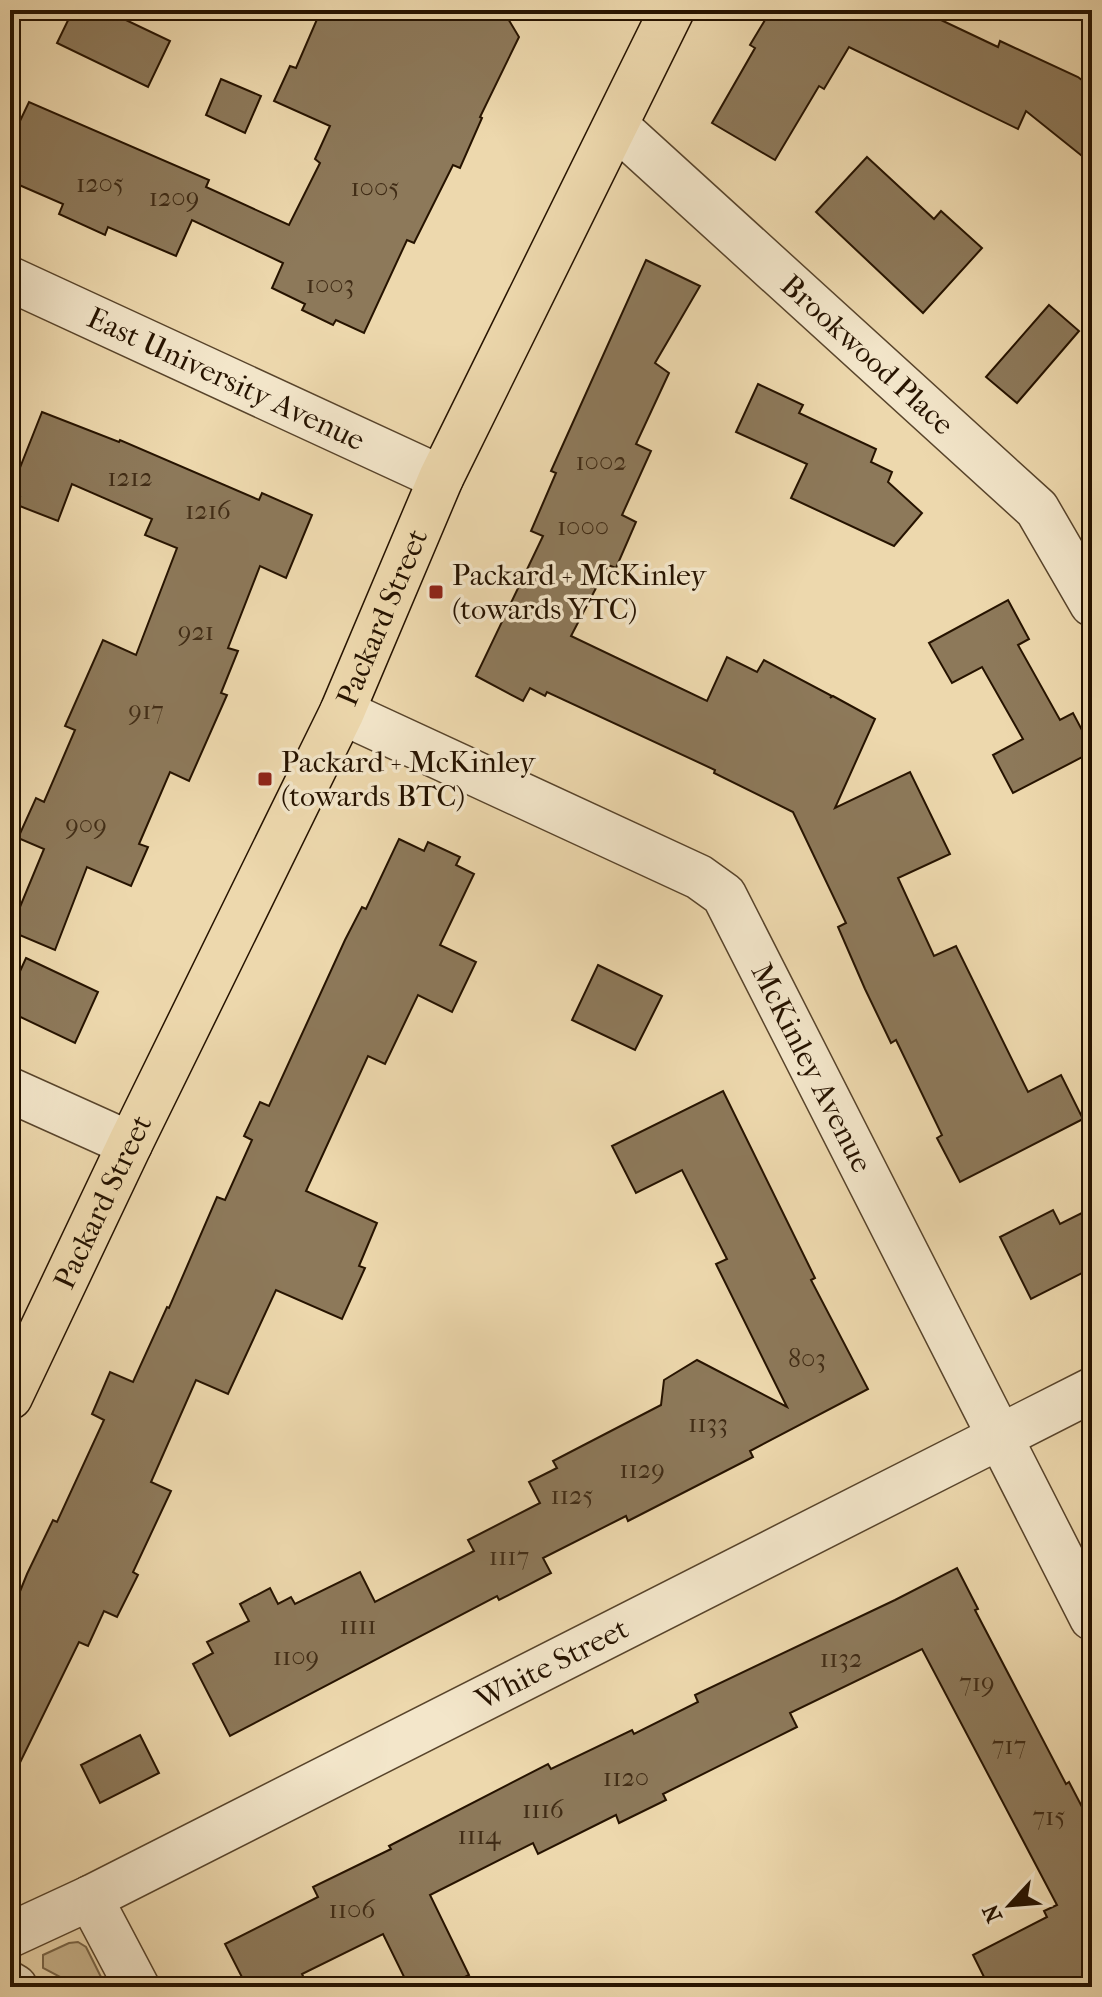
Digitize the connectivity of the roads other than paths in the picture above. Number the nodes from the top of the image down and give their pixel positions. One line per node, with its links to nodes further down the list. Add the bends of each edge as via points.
1 (672, 10): 2 (main road, Packard Street)
2 (616, 126): 4 (main road, Packard Street); 5 (street, Brookwood Place, via 1037,509)
3 (10, 279): 4 (street, East University Avenue)
4 (441, 478): 6 (main road, Packard Street)
5 (1092, 604)
6 (342, 712): 8 (main road, Packard Street); 11 (street, McKinley Avenue, via 699,877 724,895)
7 (10, 1090): 8 (street)
8 (130, 1144): 10 (main road, Packard Street)
9 (1092, 1390): 11 (street, White Street)
10 (10, 1397)
11 (1001, 1437): 12 (street, McKinley Avenue); 13 (street, White Street)
12 (1092, 1618)
13 (90, 1898): 14 (street, White Street); 17 (street)
14 (10, 1935)
15 (10, 1984): 16 (street)
16 (15, 1987)
17 (137, 1987)

